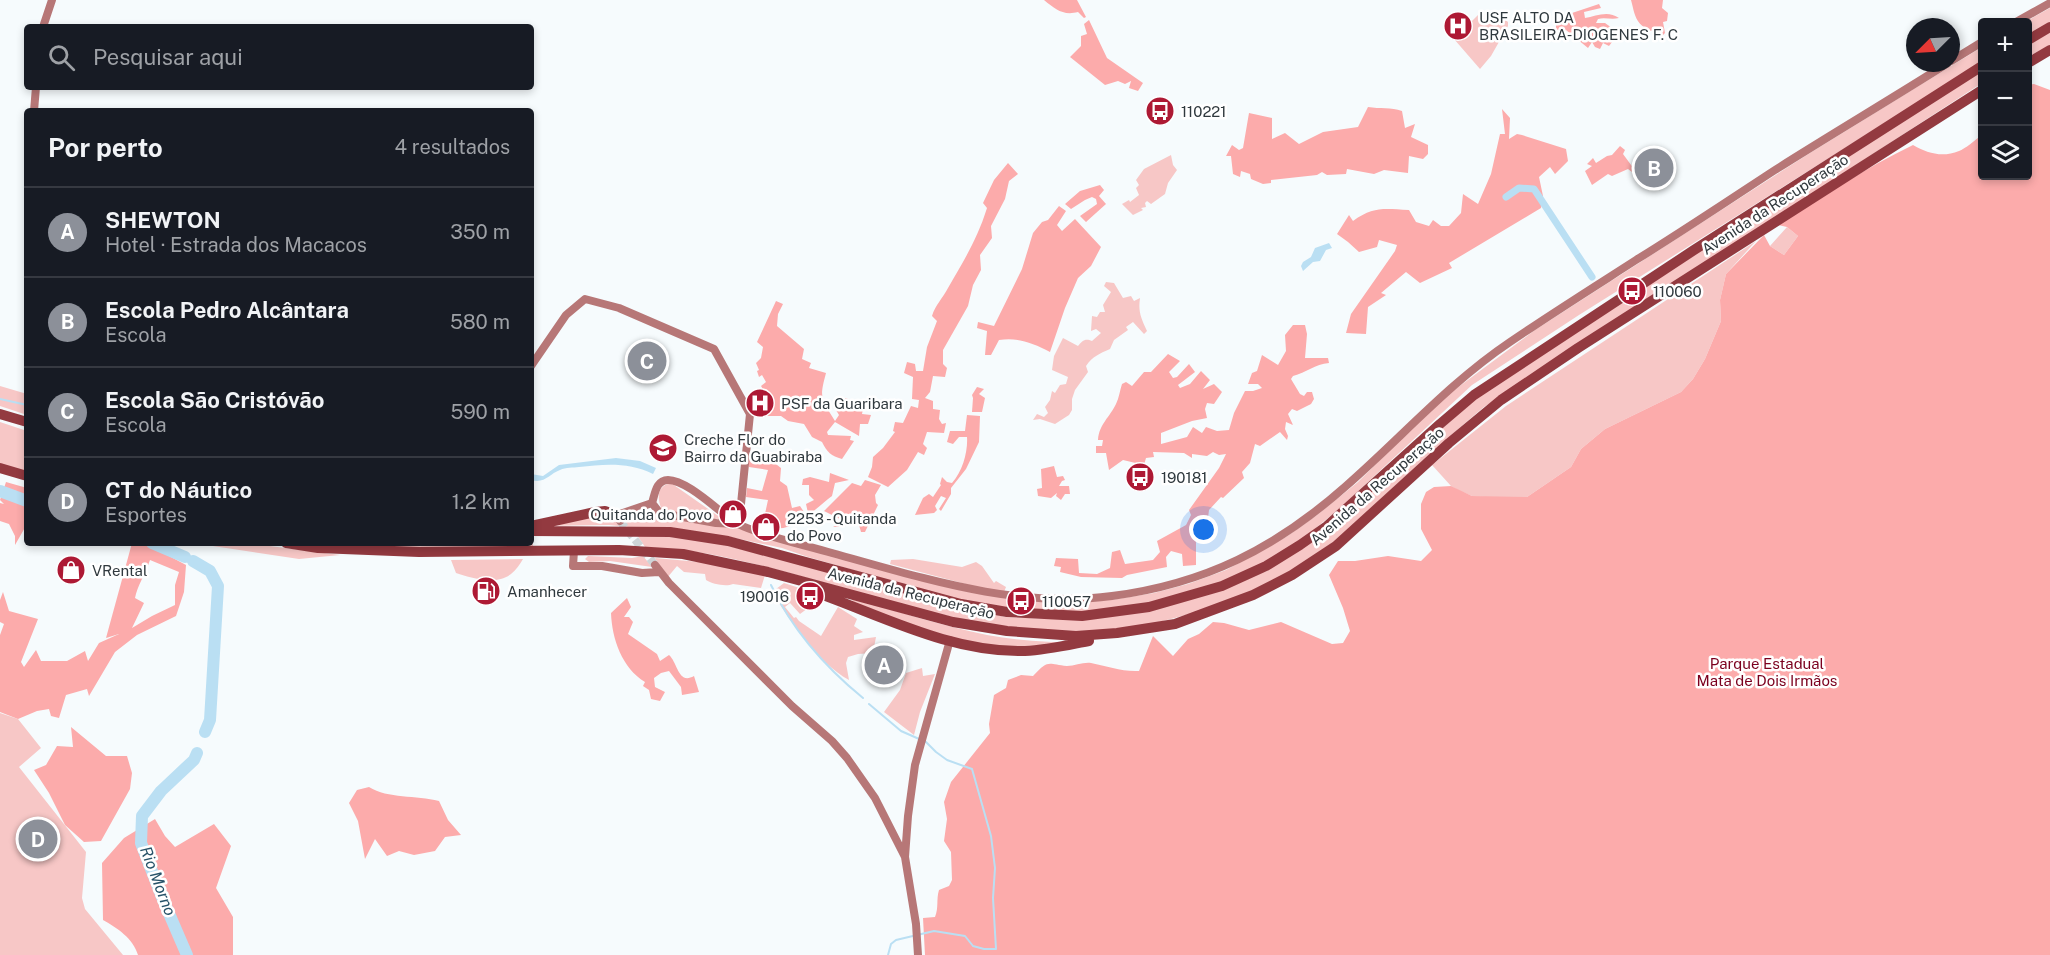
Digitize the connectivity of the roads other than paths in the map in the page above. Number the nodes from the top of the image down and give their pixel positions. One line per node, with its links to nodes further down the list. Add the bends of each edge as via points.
1 (52, 0): 4 (main road)
2 (2050, 3): 3 (main road)
3 (2023, 18)
4 (44, 24)
5 (2050, 27): 6 (highway)
6 (2032, 38)
7 (1978, 45): 9 (main road, Avenida da Recuperação)
8 (2050, 50): 10 (highway)
9 (1960, 56)
10 (2032, 61)
11 (1978, 69): 25 (highway, Avenida da Recuperação, via 1474,395 1327,526 1266,566 1222,586 1149,607 1082,616 1017,613 961,604 728,541 670,532)
12 (1934, 72): 23 (main road, Avenida da Recuperação, via 1507,344 1458,381 1321,507 1264,547 1208,574 1136,593 1090,599 1038,599 976,591 813,547)
13 (36, 90): 15 (main road)
14 (1978, 93): 29 (highway, Avenida da Recuperação, via 1500,400 1336,546 1292,575 1253,596 1175,624)
15 (34, 108)
16 (534, 362): 23 (main road, via 566,315 585,299 619,308 714,349 750,414 740,512)
17 (0, 414): 18 (highway)
18 (24, 421)
19 (0, 468): 20 (highway)
20 (24, 476)
21 (652, 502): 22 (main road); 23 (main road, via 666,514 716,523); 23 (main road, Avenida da Recuperação, via 656,488 668,480 686,487)
22 (619, 518): 24 (highway, via 595,512)
23 (735, 521)
24 (534, 525)
25 (534, 531)
26 (305, 546): 27 (highway, Avenida da Recuperação, via 419,552)
27 (574, 550): 28 (highway, Avenida da Recuperação, via 683,554); 31 (main road, via 573,566 642,573 657,568 847,758 875,798)
28 (768, 572): 29 (highway, Avenida da Recuperação, via 964,624 1076,636); 30 (highway, via 872,615)
29 (1117, 633): 30 (highway, via 1025,651)
30 (950, 640): 31 (main road, via 915,765)
31 (905, 857): 32 (main road)
32 (918, 955)

